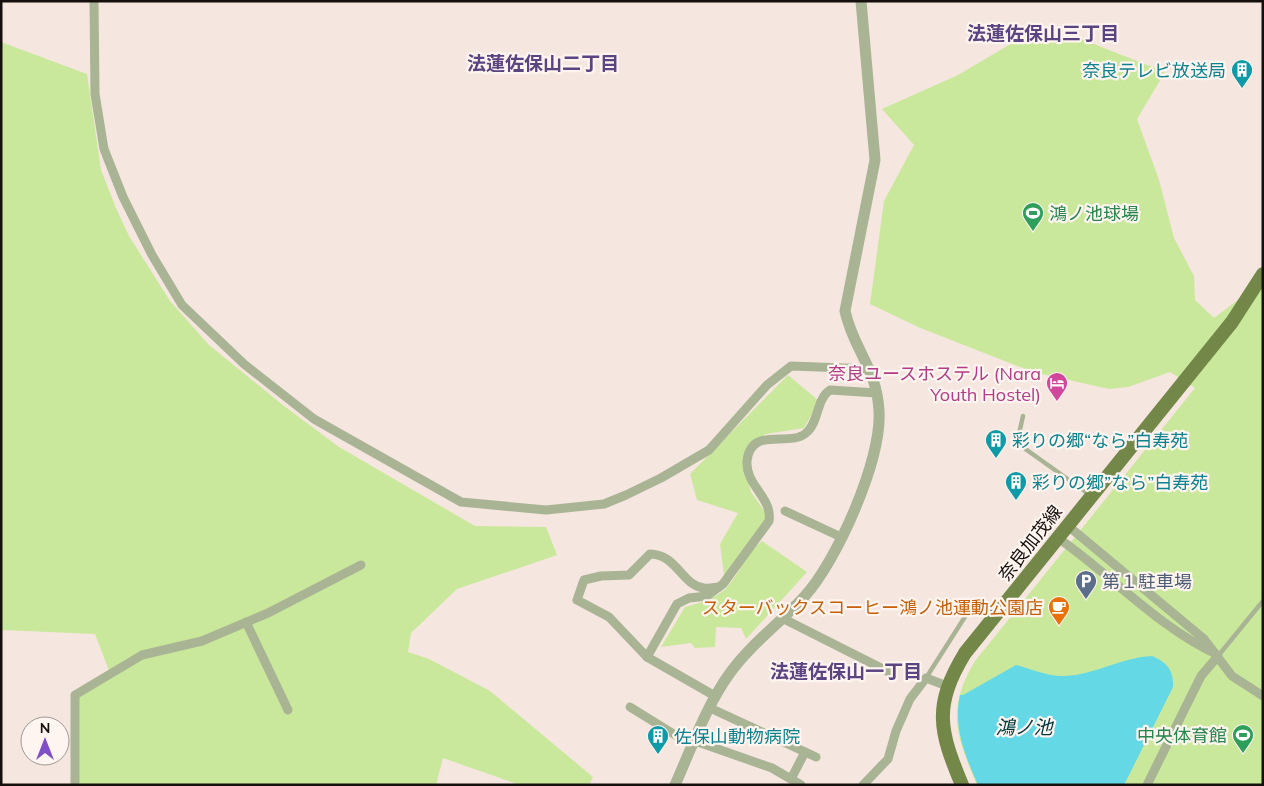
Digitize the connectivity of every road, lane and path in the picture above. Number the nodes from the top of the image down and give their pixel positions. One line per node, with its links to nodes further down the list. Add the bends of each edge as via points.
1 (94, 1): 4 (street, via 94,94 104,149 123,197 182,305 244,364 314,419 461,502 546,510 604,504 661,478 709,450 786,368)
2 (861, 1): 4 (street, via 875,160 845,311 850,328)
3 (1263, 274): 7 (main road, 奈良加茂線, via 1232,322)
4 (871, 368): 5 (street)
5 (877, 393): 10 (street, via 880,425 875,451); 13 (street, via 830,390 805,435 767,439 755,444 748,455 747,468 751,481 770,511 769,520)
6 (1023, 416): 7 (lane, via 1017,443)
7 (1091, 496): 9 (main road, 奈良加茂線)
8 (785, 511): 10 (street)
9 (1067, 525): 11 (main road, 奈良加茂線); 18 (street, via 1204,639)
10 (841, 537): 16 (street, via 816,583)
11 (1058, 538): 18 (street, via 1175,630); 22 (main road, 奈良加茂線, via 965,653)
12 (361, 565): 17 (street)
13 (720, 587): 19 (street, via 707,596 689,598 678,604); 19 (street, via 694,585 660,554 650,554 629,574 584,580 577,600 609,617)
14 (1263, 602): 18 (lane)
15 (968, 612): 21 (lane)
16 (782, 618): 20 (street); 23 (street, via 730,672)
17 (246, 622): 27 (street); 32 (street, via 202,640 142,655 75,695)
18 (1218, 656): 24 (street, via 1232,676); 37 (street, via 1201,676)
19 (647, 657): 23 (street)
20 (893, 674)
21 (926, 678): 22 (street); 35 (street, via 910,699 888,760)
22 (948, 686): 36 (main road, 奈良加茂線, via 943,701 943,724 948,751)
23 (715, 696): 26 (street)
24 (1263, 696)
25 (630, 707): 28 (street)
26 (710, 708): 28 (street); 29 (street)
27 (288, 710)
28 (694, 744): 31 (street, via 772,768); 33 (street)
29 (805, 752): 30 (street); 31 (street)
30 (816, 757)
31 (791, 779): 34 (street)
32 (75, 785)
33 (675, 785)
34 (801, 785)
35 (862, 785)
36 (962, 785)
37 (1147, 785)

